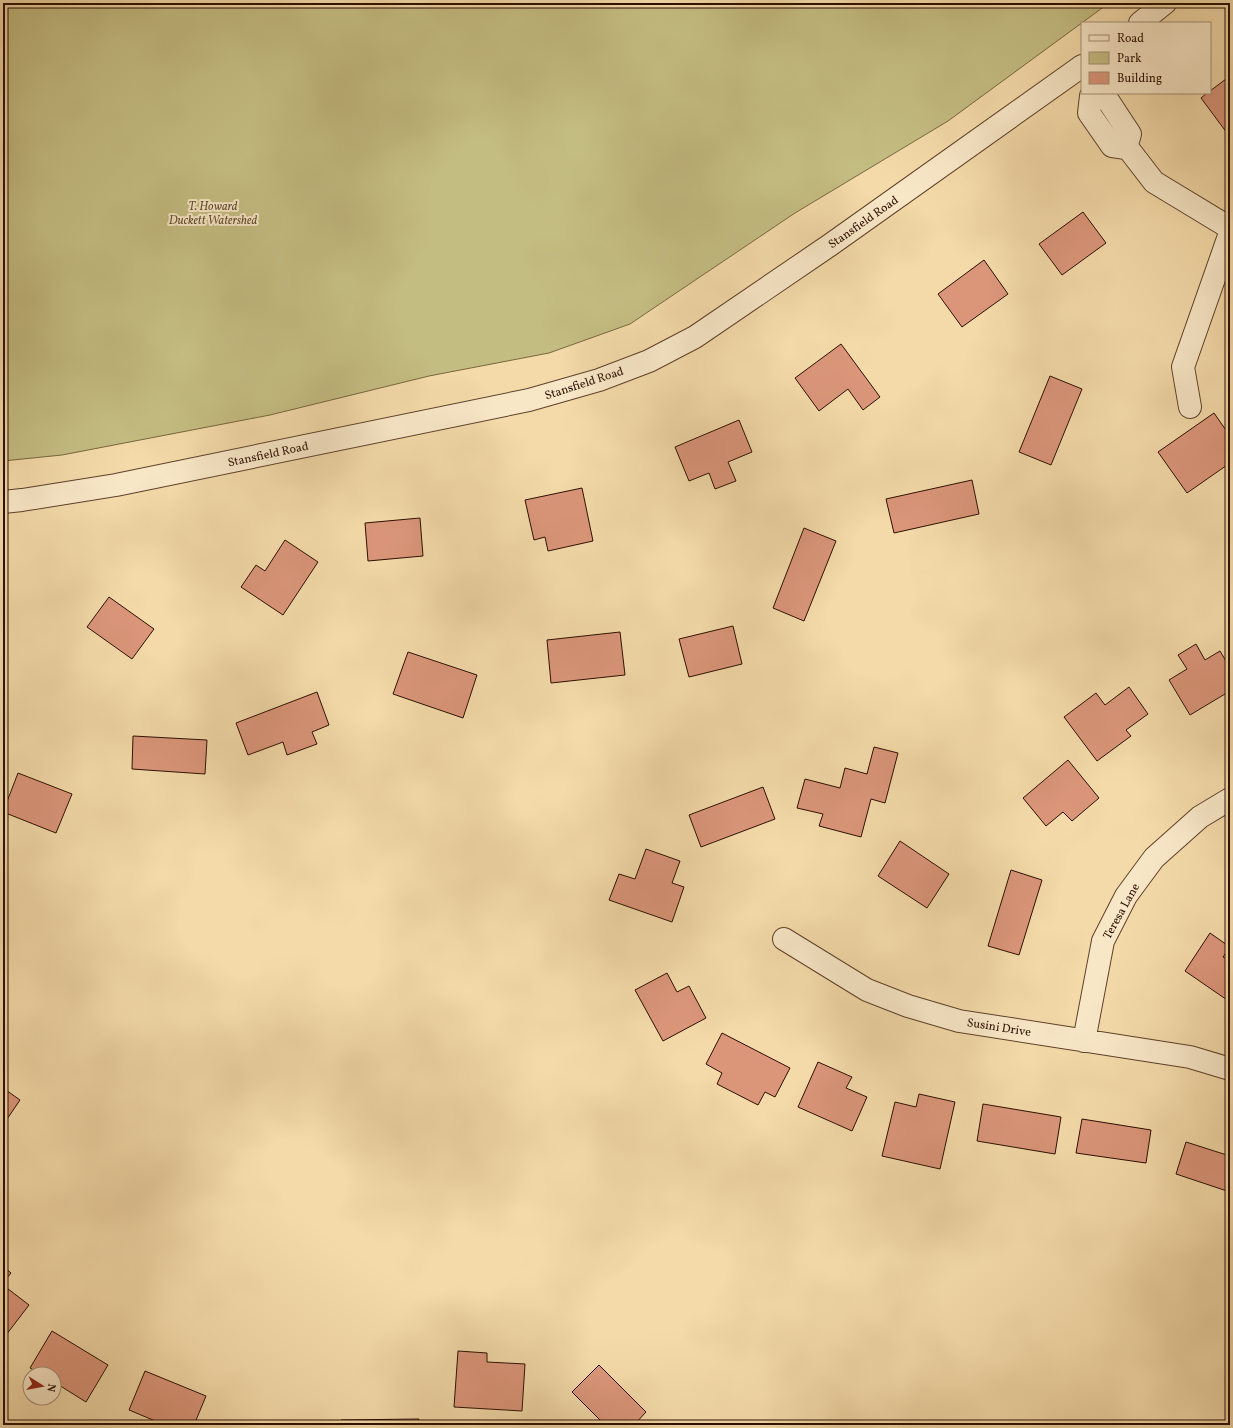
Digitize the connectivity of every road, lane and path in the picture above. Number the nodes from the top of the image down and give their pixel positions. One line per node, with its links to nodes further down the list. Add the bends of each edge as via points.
1 (1165, 3): 2 (street)
2 (1141, 22)
3 (1081, 84): 8 (street, Stansfield Road, via 830,245 695,337 649,361 599,380 529,400 116,485)
4 (1100, 94): 5 (street, via 1107,99 1130,134 1126,147 1154,182)
5 (1230, 228)
6 (1230, 233): 7 (street, via 1182,367)
7 (1190, 407)
8 (3, 502)
9 (1230, 799): 11 (street, Teresa Lane, via 1200,817 1154,858 1126,896 1103,941)
10 (784, 939): 11 (street, Susini Drive, via 867,990 908,1006 959,1021)
11 (1084, 1041): 12 (street, Susini Drive, via 1190,1058)
12 (1230, 1069)

